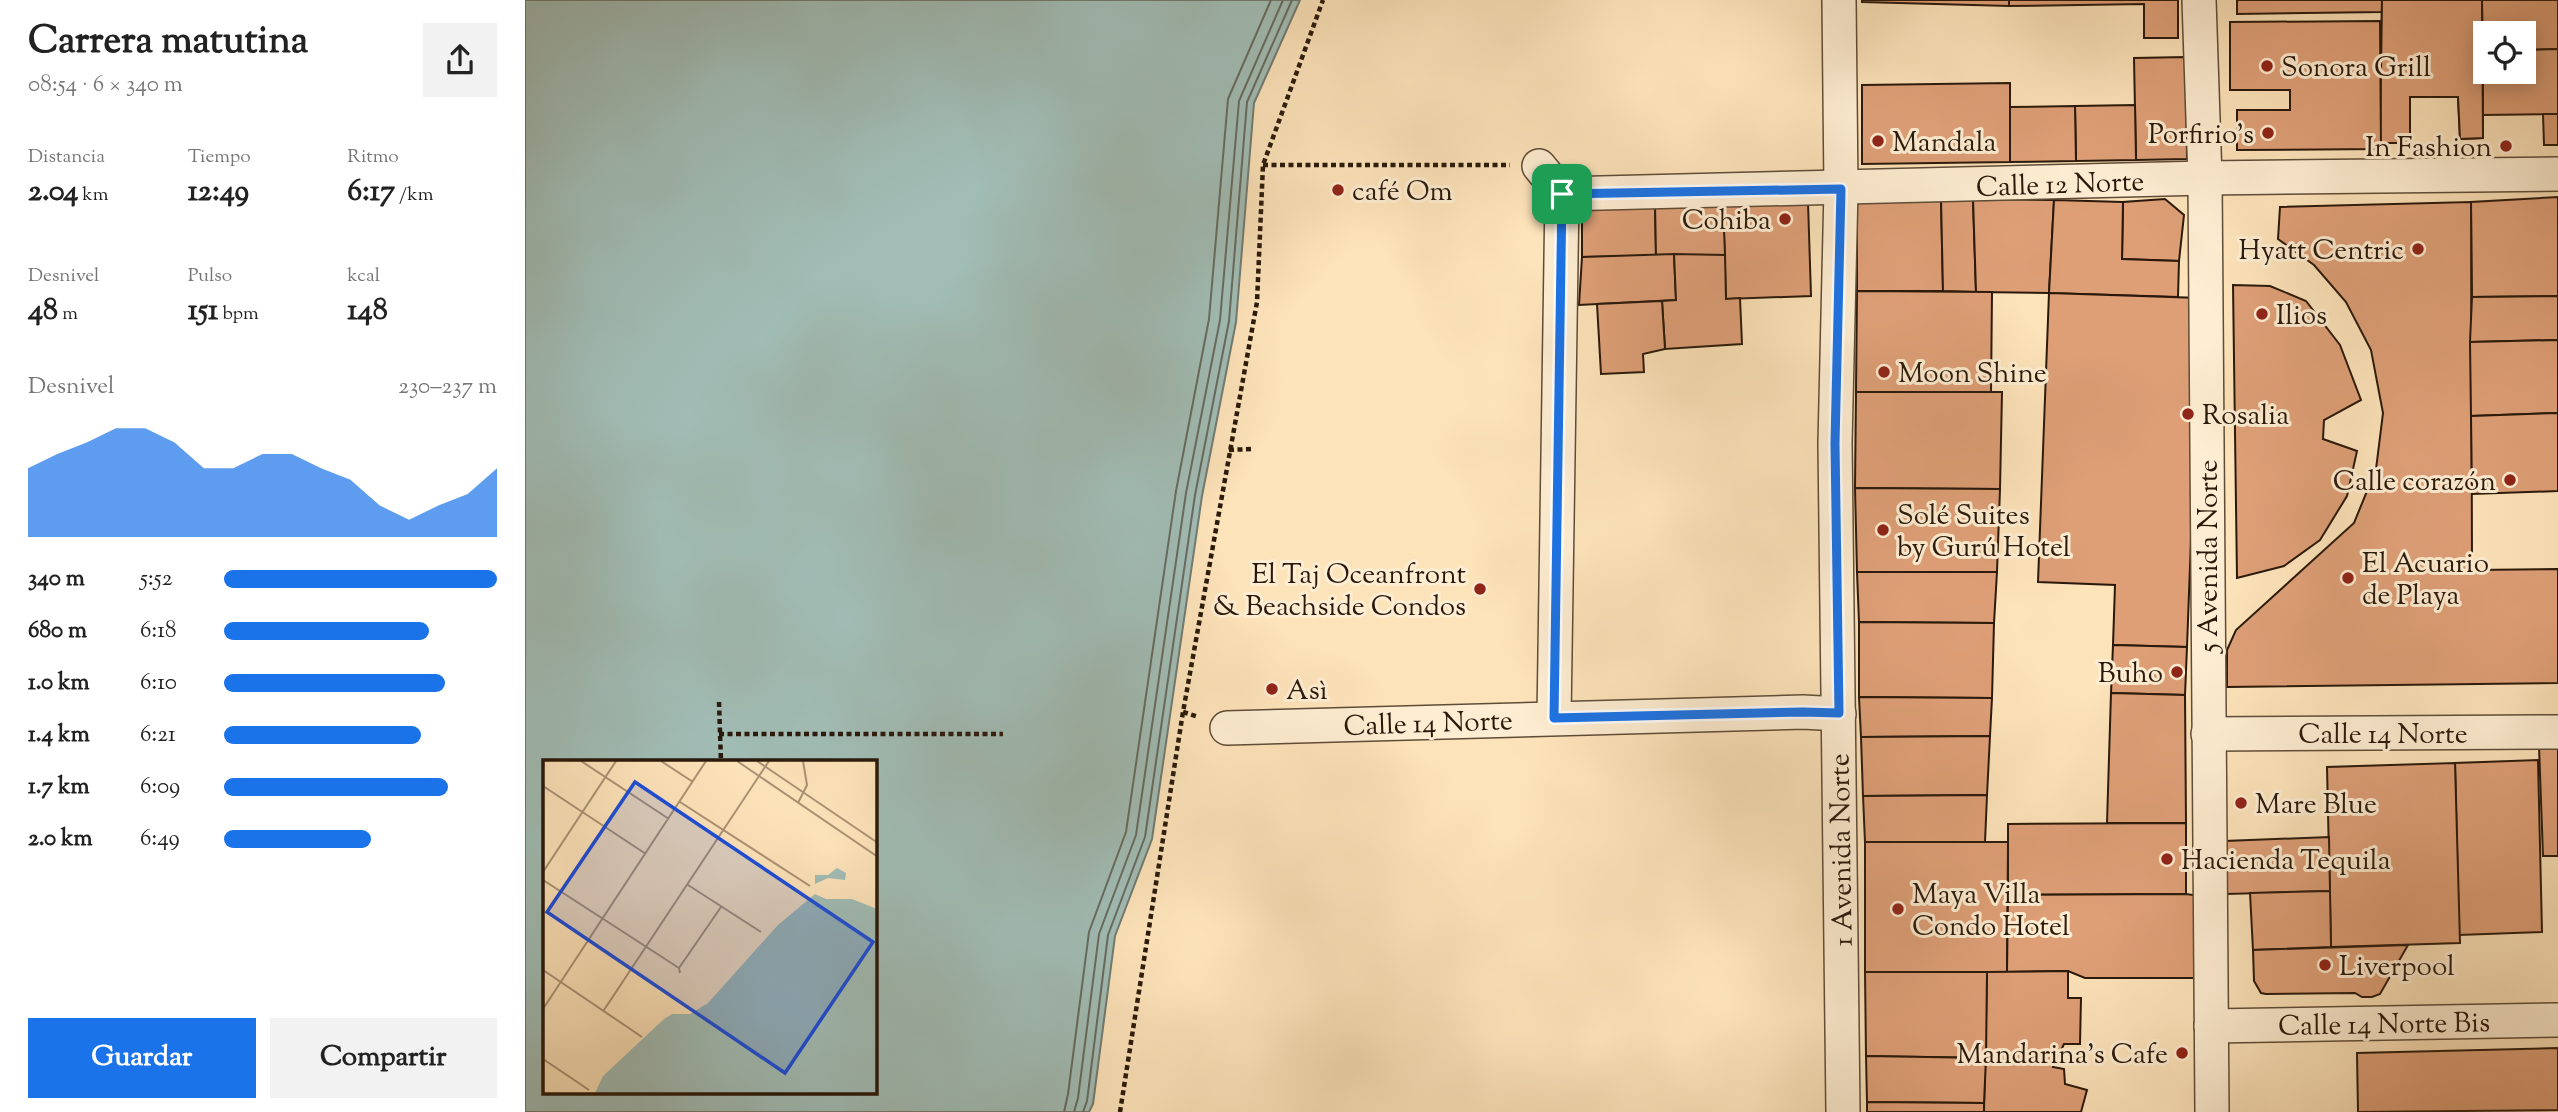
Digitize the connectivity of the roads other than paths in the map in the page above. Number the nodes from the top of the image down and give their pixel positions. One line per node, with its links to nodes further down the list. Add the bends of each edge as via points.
1 (1839, 0): 6 (street, 1 Avenida Norte)
2 (2199, 0): 5 (street, 5 Avenida Norte)
3 (1539, 166): 7 (street)
4 (2558, 174): 5 (street, Calle 12 Norte)
5 (2205, 178): 6 (street, Calle 12 Norte); 12 (street, 5 Avenida Norte)
6 (1841, 189): 7 (street, Calle 12 Norte); 8 (street, 1 Avenida Norte, via 1835,443)
7 (1562, 194): 9 (street)
8 (1839, 713): 9 (street, Calle 14 Norte); 15 (street, 1 Avenida Norte)
9 (1554, 718): 10 (street, Calle 14 Norte)
10 (1227, 728)
11 (2558, 732): 12 (street, Calle 14 Norte)
12 (2207, 734): 14 (street, 5 Avenida Norte)
13 (2558, 1020): 14 (street, Calle 14 Norte Bis)
14 (2211, 1026): 16 (street, 5 Avenida Norte)
15 (1843, 1112)
16 (2212, 1112)

